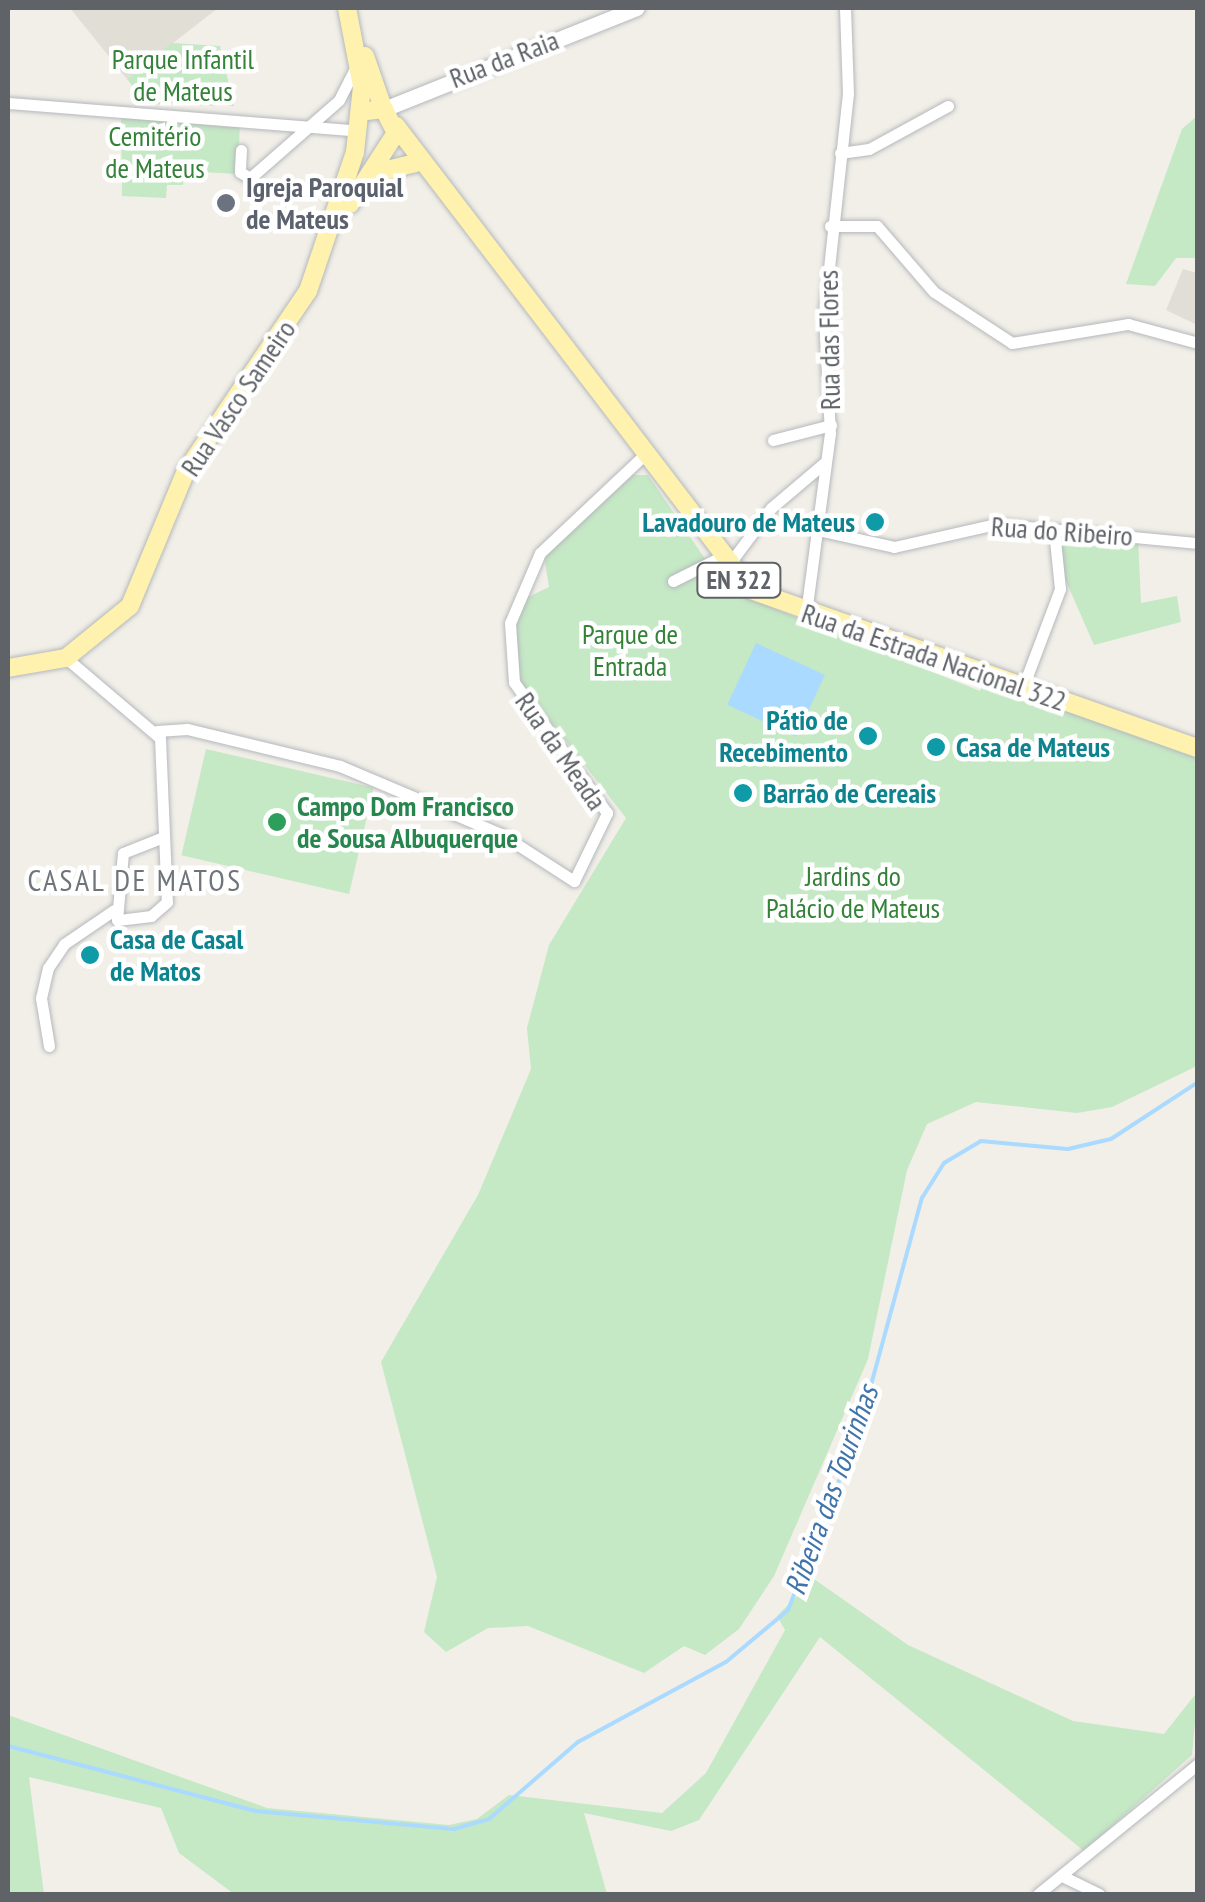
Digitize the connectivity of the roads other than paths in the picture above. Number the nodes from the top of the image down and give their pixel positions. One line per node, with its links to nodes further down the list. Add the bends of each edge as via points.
1 (347, 8): 4 (main road)
2 (637, 8): 6 (main road, Rua da Raia)
3 (845, 8): 15 (street, Rua das Flores)
4 (356, 37): 5 (main road); 11 (street, via 351,84); 12 (main road)
5 (373, 74): 7 (main road); 10 (main road)
6 (426, 89): 7 (main road, Rua da Raia); 10 (main road)
7 (410, 96): 10 (main road, Rua da Raia)
8 (8, 103): 11 (street)
9 (948, 106): 15 (street, via 869,149)
10 (389, 116): 12 (main road); 13 (main road); 18 (main road, EN 322)
11 (315, 122): 12 (street); 14 (street, via 250,178 240,172)
12 (357, 124): 13 (main road, EN 322); 19 (main road)
13 (386, 146): 16 (main road, EN 322); 17 (main road)
14 (241, 150)
15 (840, 154): 20 (street, Rua das Flores)
16 (416, 163): 17 (main road, via 387,164); 18 (main road, EN 322)
17 (366, 178): 19 (main road)
18 (446, 189): 24 (main road, Rua da Estrada Nacional 322 / EN 322)
19 (337, 226): 32 (main road, Rua Vasco Sameiro, via 288,326 186,471 140,591 103,636)
20 (830, 226): 21 (street, via 878,226 934,292 1012,343 1128,324); 22 (street, Rua das Flores)
21 (1198, 344)
22 (831, 425): 23 (street); 25 (street, Rua das Flores)
23 (773, 440)
24 (644, 455): 29 (main road, Rua da Estrada Nacional 322 / EN 322); 35 (street, Rua da Meada, via 540,553 510,623 514,682 607,812 574,882 501,834 352,770 190,729)
25 (824, 464): 26 (street, Rua das Flores); 29 (street, via 771,508)
26 (813, 529): 27 (street, Rua do Ribeiro, via 894,547 980,525); 31 (street, Rua das Flores)
27 (1054, 530): 28 (street, Rua do Ribeiro); 34 (street, via 1060,586)
28 (1198, 543)
29 (723, 562): 30 (street); 31 (main road, Rua da Estrada Nacional 322 / EN 322, via 755,592)
30 (673, 580)
31 (806, 613): 34 (main road, Rua da Estrada Nacional 322 / EN 322)
32 (66, 658): 33 (main road, Rua Vasco Sameiro); 35 (street)
33 (8, 668)
34 (1023, 687): 36 (main road, Rua da Estrada Nacional 322 / EN 322)
35 (158, 731): 37 (street)
36 (1198, 748)
37 (162, 837): 38 (street, via 123,853); 38 (street, via 165,905 125,921)
38 (114, 910): 39 (street, via 64,944 46,973)
39 (49, 1046)
40 (1198, 1764): 41 (street)
41 (1084, 1859): 42 (street); 43 (street)
42 (1062, 1876): 43 (street); 44 (street)
43 (1096, 1892)
44 (1038, 1894)

